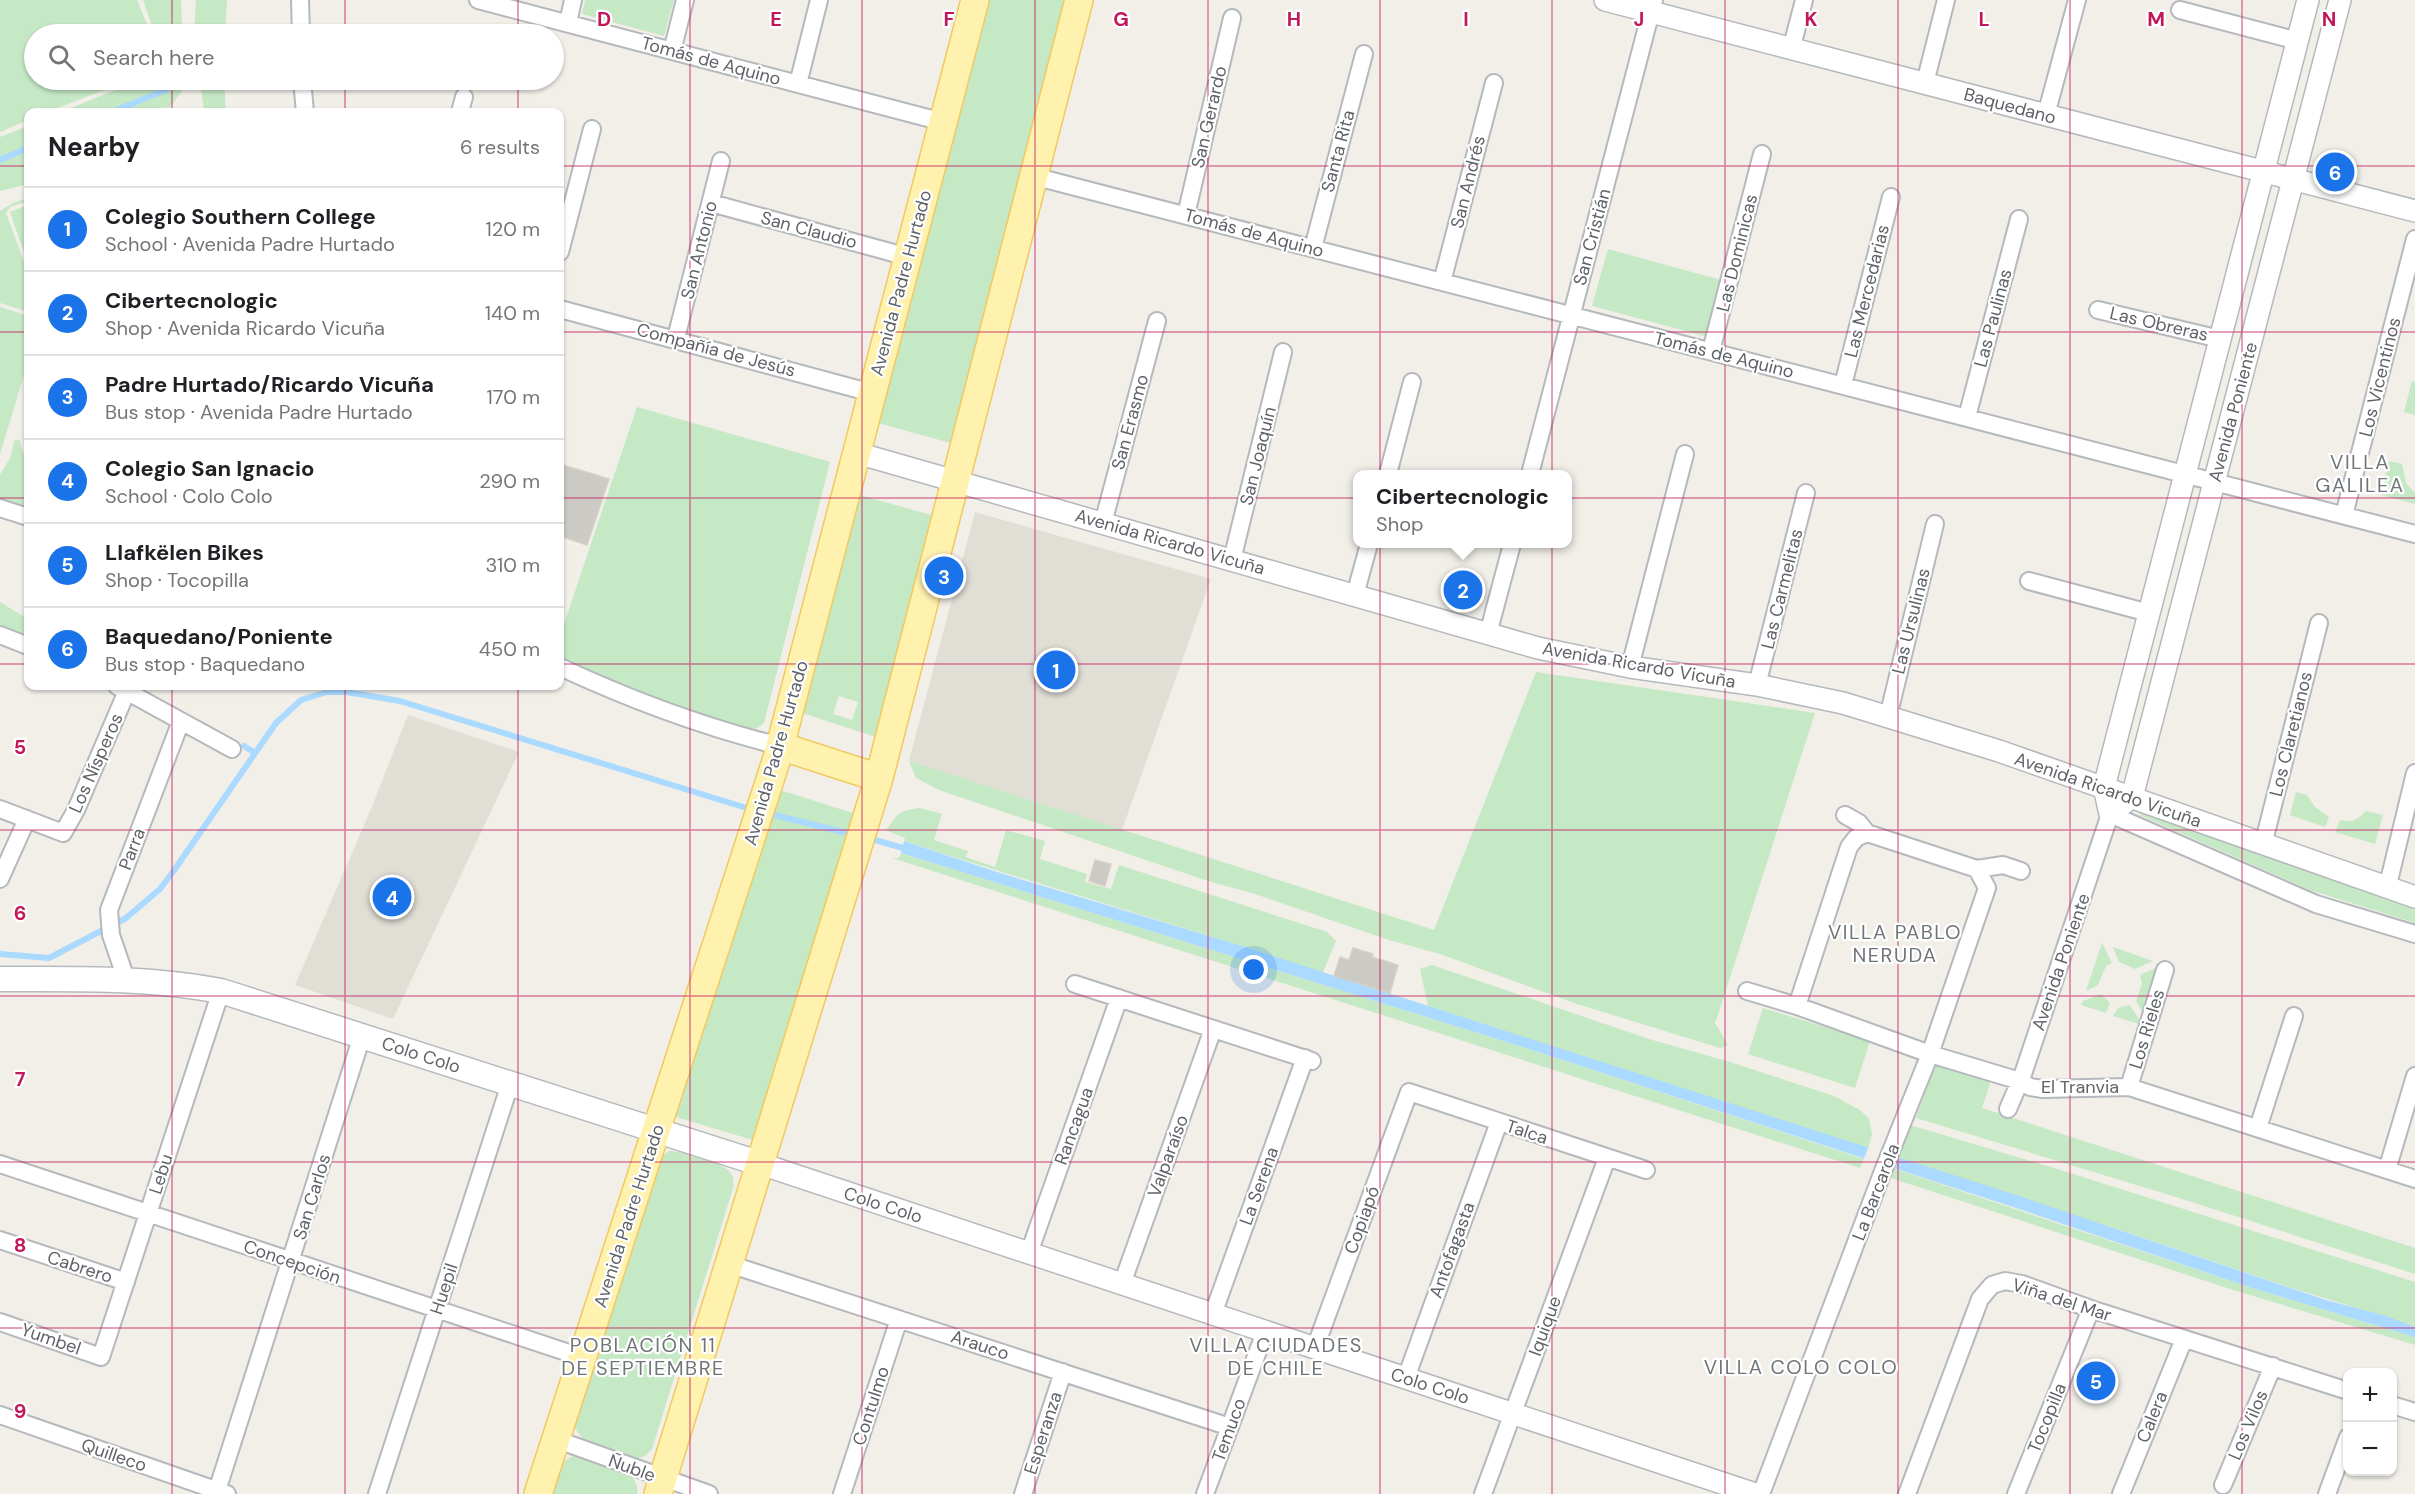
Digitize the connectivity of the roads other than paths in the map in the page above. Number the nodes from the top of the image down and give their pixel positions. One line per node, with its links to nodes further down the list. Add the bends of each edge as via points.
1 (300, 0): 18 (street)
2 (478, 0): 17 (street, Tomás de Aquino)
3 (573, 0): 17 (street)
4 (685, 0): 21 (street)
5 (819, 0): 25 (street)
6 (975, 0): 29 (main road, Avenida Padre Hurtado)
7 (1079, 0): 34 (main road)
8 (1605, 0): 14 (street, Baquedano)
9 (1804, 0): 20 (street)
10 (1946, 0): 24 (street)
11 (2077, 0): 28 (street)
12 (2308, 0): 19 (street, Avenida Poniente)
13 (2340, 0): 35 (street, Avenida Poniente)
14 (1653, 6): 20 (street, Baquedano); 48 (street, San Cristián)
15 (2180, 10): 19 (street)
16 (1232, 18): 39 (street, San Gerardo)
17 (568, 23): 21 (street, Tomás de Aquino)
18 (301, 24)
19 (2298, 41): 33 (street, Avenida Poniente)
20 (1791, 50): 24 (street, Baquedano)
21 (672, 51): 25 (street, Tomás de Aquino)
22 (1364, 54): 43 (street, Santa Rita)
23 (1494, 83): 45 (street, San Andrés)
24 (1924, 83): 28 (street, Baquedano)
25 (798, 84): 29 (street, Tomás de Aquino)
26 (303, 90): 27 (street)
27 (305, 108)
28 (2046, 115): 33 (street, Baquedano)
29 (943, 122): 44 (main road, Avenida Padre Hurtado)
30 (592, 129): 41 (street)
31 (1762, 154): 52 (street, Las Dominicas)
32 (721, 161): 37 (street, San Antonio)
33 (2264, 172): 35 (street, Baquedano); 51 (street, Avenida Poniente)
34 (1033, 176): 39 (street, Tomás de Aquino); 63 (main road)
35 (2293, 179): 38 (street, Baquedano); 64 (street, Avenida Poniente)
36 (1891, 197): 55 (street, Las Mercedarias)
37 (711, 203): 44 (street, San Claudio); 50 (street, San Antonio)
38 (2415, 211)
39 (1186, 215): 43 (street, Tomás de Aquino)
40 (2019, 219): 57 (street, Las Paulinas)
41 (564, 237)
42 (2415, 239): 67 (street, Los Vicentinos)
43 (1313, 248): 45 (street, Tomás de Aquino)
44 (908, 257): 56 (main road, Avenida Padre Hurtado)
45 (1442, 282): 48 (street, Tomás de Aquino)
46 (564, 310): 50 (street, Compañía de Jesús)
47 (2098, 310): 51 (street, Las Obreras)
48 (1571, 315): 52 (street, Tomás de Aquino); 61 (street, San Cristián)
49 (1157, 321): 69 (street, San Erasmo)
50 (676, 338): 56 (street, Compañía de Jesús)
51 (2220, 339): 62 (street, Avenida Poniente)
52 (1711, 351): 55 (street, Tomás de Aquino)
53 (1283, 352): 74 (street, San Joaquín)
54 (1412, 382): 60 (street)
55 (1843, 385): 57 (street, Tomás de Aquino)
56 (872, 393): 58 (main road, Avenida Padre Hurtado)
57 (1967, 417): 62 (street, Tomás de Aquino)
58 (856, 453): 63 (street, Avenida Ricardo Vicuña); 89 (main road, Avenida Padre Hurtado)
59 (1685, 454): 82 (street)
60 (1389, 470)
61 (1531, 470)
62 (2185, 474): 64 (street, Tomás de Aquino); 77 (street, Avenida Poniente)
63 (954, 480): 69 (street, Avenida Ricardo Vicuña); 92 (main road)
64 (2214, 482): 67 (street, Tomás de Aquino); 94 (street, Avenida Poniente)
65 (1806, 494): 84 (street, Las Carmelitas)
66 (0, 508): 68 (street)
67 (2344, 515): 71 (street, Tomás de Aquino)
68 (24, 516)
69 (1103, 523): 74 (street, Avenida Ricardo Vicuña)
70 (1935, 524): 87 (street, Las Ursulinas)
71 (2415, 534)
72 (1368, 548): 76 (street)
73 (1511, 548): 79 (street)
74 (1232, 560): 76 (street, Avenida Ricardo Vicuña)
75 (2029, 581): 77 (street)
76 (1355, 596): 79 (street, Avenida Ricardo Vicuña)
77 (2149, 613): 93 (street, Avenida Poniente)
78 (2319, 623): 100 (street, Los Claretianos)
79 (1488, 633): 82 (street, Avenida Ricardo Vicuña)
80 (0, 635): 81 (street)
81 (24, 644)
82 (1630, 667): 84 (street, Avenida Ricardo Vicuña)
83 (564, 669): 89 (street, via 672,715)
84 (1757, 685): 87 (street, Avenida Ricardo Vicuña, via 1811,695)
85 (121, 690): 98 (street, Los Nísperos, via 76,810 63,833)
86 (125, 690): 88 (street)
87 (1888, 717): 93 (street, Avenida Ricardo Vicuña)
88 (181, 722): 90 (street); 109 (street, Parra, via 113,898 110,927)
89 (780, 746): 92 (main road); 127 (main road, Avenida Padre Hurtado)
90 (232, 749)
91 (2415, 773): 104 (street)
92 (879, 778): 130 (main road)
93 (2104, 787): 94 (street, Avenida Ricardo Vicuña); 96 (street, Avenida Poniente)
94 (2132, 797): 96 (street); 100 (street, Avenida Ricardo Vicuña)
95 (0, 809): 98 (street)
96 (2110, 814): 106 (street, Avenida Ricardo Vicuña, via 2316,904); 120 (street, Avenida Poniente)
97 (1845, 815): 99 (street, via 1860,823)
98 (27, 819): 103 (street)
99 (1867, 833): 101 (street); 114 (street, via 1849,847)
100 (2263, 845): 104 (street, Avenida Ricardo Vicuña)
101 (1977, 869): 102 (street, via 2003,865); 118 (street, La Barcarola, via 1987,888)
102 (2021, 870)
103 (0, 879)
104 (2387, 889): 105 (street, Avenida Ricardo Vicuña)
105 (2415, 897)
106 (2415, 934)
107 (2165, 970): 122 (street, Los Rieles)
108 (0, 979): 109 (main road, Colo Colo)
109 (126, 979): 111 (main road, Colo Colo)
110 (1075, 984): 113 (street)
111 (222, 991): 117 (main road, Colo Colo); 134 (street, Lebu)
112 (1747, 991): 114 (street, El Tranvia)
113 (1119, 998): 116 (street); 136 (street, Rancagua)
114 (1797, 1006): 118 (street, El Tranvia)
115 (2294, 1016): 126 (street)
116 (1213, 1029): 140 (street, Valparaíso); 143 (street, La Serena, via 1308,1060)
117 (362, 1036): 121 (main road, Colo Colo); 137 (street, San Carlos)
118 (1930, 1054): 120 (street, El Tranvia); 173 (street, La Barcarola)
119 (2415, 1076): 132 (street)
120 (2020, 1081): 122 (street, El Tranvia, via 2043,1089); 124 (street, Avenida Poniente)
121 (510, 1084): 127 (main road, Colo Colo); 142 (street, Huepil)
122 (2129, 1087): 126 (street, El Tranvia)
123 (1409, 1092): 125 (street, Talca); 148 (street, Copiapó)
124 (2008, 1109)
125 (1499, 1122): 128 (street, Talca); 153 (street, Antofagasta)
126 (2258, 1128): 132 (street, El Tranvia)
127 (656, 1132): 130 (main road, Colo Colo); 150 (main road, Avenida Padre Hurtado)
128 (1607, 1158): 131 (street, Talca); 157 (street, Iquique)
129 (0, 1164): 134 (street, Concepción)
130 (761, 1164): 136 (street, Colo Colo); 138 (main road)
131 (1646, 1170)
132 (2387, 1170): 133 (street, El Tranvia)
133 (2415, 1179)
134 (148, 1213): 137 (street, Concepción); 139 (street, Lebu)
135 (0, 1240): 139 (street, Cabrero)
136 (1029, 1253): 140 (street, Colo Colo)
137 (291, 1262): 142 (street, Concepción); 164 (street, San Carlos)
138 (729, 1264): 144 (street, Arauco); 163 (main road)
139 (126, 1282): 149 (street, Lebu)
140 (1122, 1284): 143 (street, Colo Colo)
141 (2091, 1309): 147 (street, Viña del Mar); 174 (street, Viña del Mar, via 2022,1284 2005,1281 1992,1285 1980,1299); 175 (street, Tocopilla)
142 (437, 1311): 150 (street, Concepción); 165 (street, Huepil)
143 (1213, 1314): 146 (street, Colo Colo)
144 (899, 1319): 152 (street, Arauco); 168 (street, Contulmo)
145 (0, 1322): 149 (street, Yumbel)
146 (1265, 1332): 148 (street, Colo Colo); 159 (street, Temuco)
147 (2184, 1339): 151 (street, Viña del Mar); 176 (street, Calera)
148 (1315, 1348): 153 (street, Colo Colo)
149 (101, 1357)
150 (584, 1358): 160 (main road, Avenida Padre Hurtado)
151 (2273, 1366): 154 (street, Viña del Mar); 162 (street, Los Vilos)
152 (1063, 1372): 159 (street, Arauco); 169 (street, Esperanza)
153 (1406, 1378): 157 (street, Colo Colo)
154 (2343, 1389)
155 (2397, 1407): 156 (street)
156 (2415, 1412)
157 (1512, 1414): 171 (street, Iquique); 172 (street, Colo Colo)
158 (0, 1415): 164 (street, Quilleco)
159 (1230, 1427): 170 (street, Temuco)
160 (555, 1439): 163 (street, Ñuble); 166 (main road, Avenida Padre Hurtado)
161 (2343, 1451): 177 (street)
162 (2223, 1485)
163 (660, 1486): 167 (street, Ñuble)
164 (221, 1493)
165 (377, 1494)
166 (538, 1494)
167 (709, 1494)
168 (842, 1494)
169 (1023, 1494)
170 (1205, 1494)
171 (1483, 1494)
172 (1755, 1494)
173 (1761, 1494)
174 (1907, 1494)
175 (2016, 1494)
176 (2121, 1494)
177 (2327, 1494)

